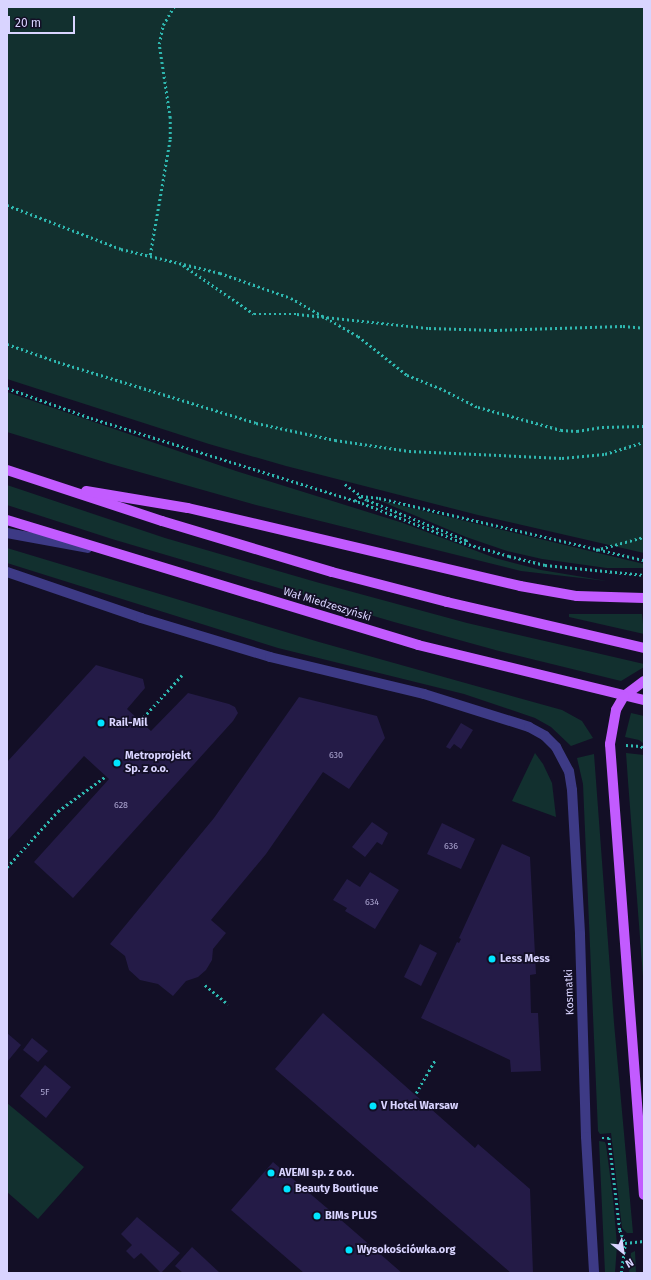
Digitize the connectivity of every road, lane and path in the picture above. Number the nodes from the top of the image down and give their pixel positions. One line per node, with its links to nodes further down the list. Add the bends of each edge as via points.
1 (174, 7): 3 (path, via 163,25 159,44 160,67 170,118 170,139)
2 (7, 205): 3 (path, via 122,249)
3 (150, 255): 4 (path)
4 (182, 264): 5 (path, via 220,273 291,298); 5 (path, via 254,314 298,314)
5 (330, 318): 6 (path, via 429,328); 9 (path, via 358,336 407,375 500,414 561,430)
6 (644, 328)
7 (7, 344): 10 (path, via 256,423 335,440 409,451 562,458 605,454)
8 (7, 388): 15 (path, via 98,420)
9 (644, 426)
10 (644, 442)
11 (7, 470): 13 (main road)
12 (345, 484): 14 (path)
13 (52, 486): 25 (main road, via 188,508 520,586 577,596); 26 (main road, via 332,572)
14 (362, 496): 15 (path); 19 (path, via 466,540); 20 (path)
15 (355, 501): 19 (path)
16 (7, 520): 21 (main road, Wał Miedzeszyński)
17 (7, 533): 21 (street)
18 (644, 537): 20 (path)
19 (468, 544): 24 (path, via 545,565)
20 (595, 550): 22 (path)
21 (111, 553): 29 (main road, Wał Miedzeszyński, via 418,645)
22 (644, 560)
23 (7, 572): 40 (street, Kosmatki, via 141,618 262,654 424,694 529,726 556,747 569,771 572,790)
24 (644, 575)
25 (640, 598)
26 (644, 648)
27 (182, 675): 31 (path)
28 (644, 681): 29 (main road)
29 (624, 696): 30 (main road, Wał Miedzeszyński); 41 (main road, via 616,710 610,744)
30 (644, 700)
31 (140, 721)
32 (623, 744): 33 (path, via 641,746)
33 (644, 749)
34 (106, 776): 35 (path, via 58,811)
35 (7, 867)
36 (205, 984): 37 (path)
37 (228, 1004)
38 (436, 1059): 39 (path)
39 (416, 1093)
40 (586, 1137): 44 (path, via 609,1138 620,1230); 45 (street, Kosmatki)
41 (644, 1187): 42 (main road)
42 (644, 1195)
43 (644, 1241): 44 (path)
44 (624, 1243): 46 (path)
45 (594, 1273)
46 (621, 1273)

